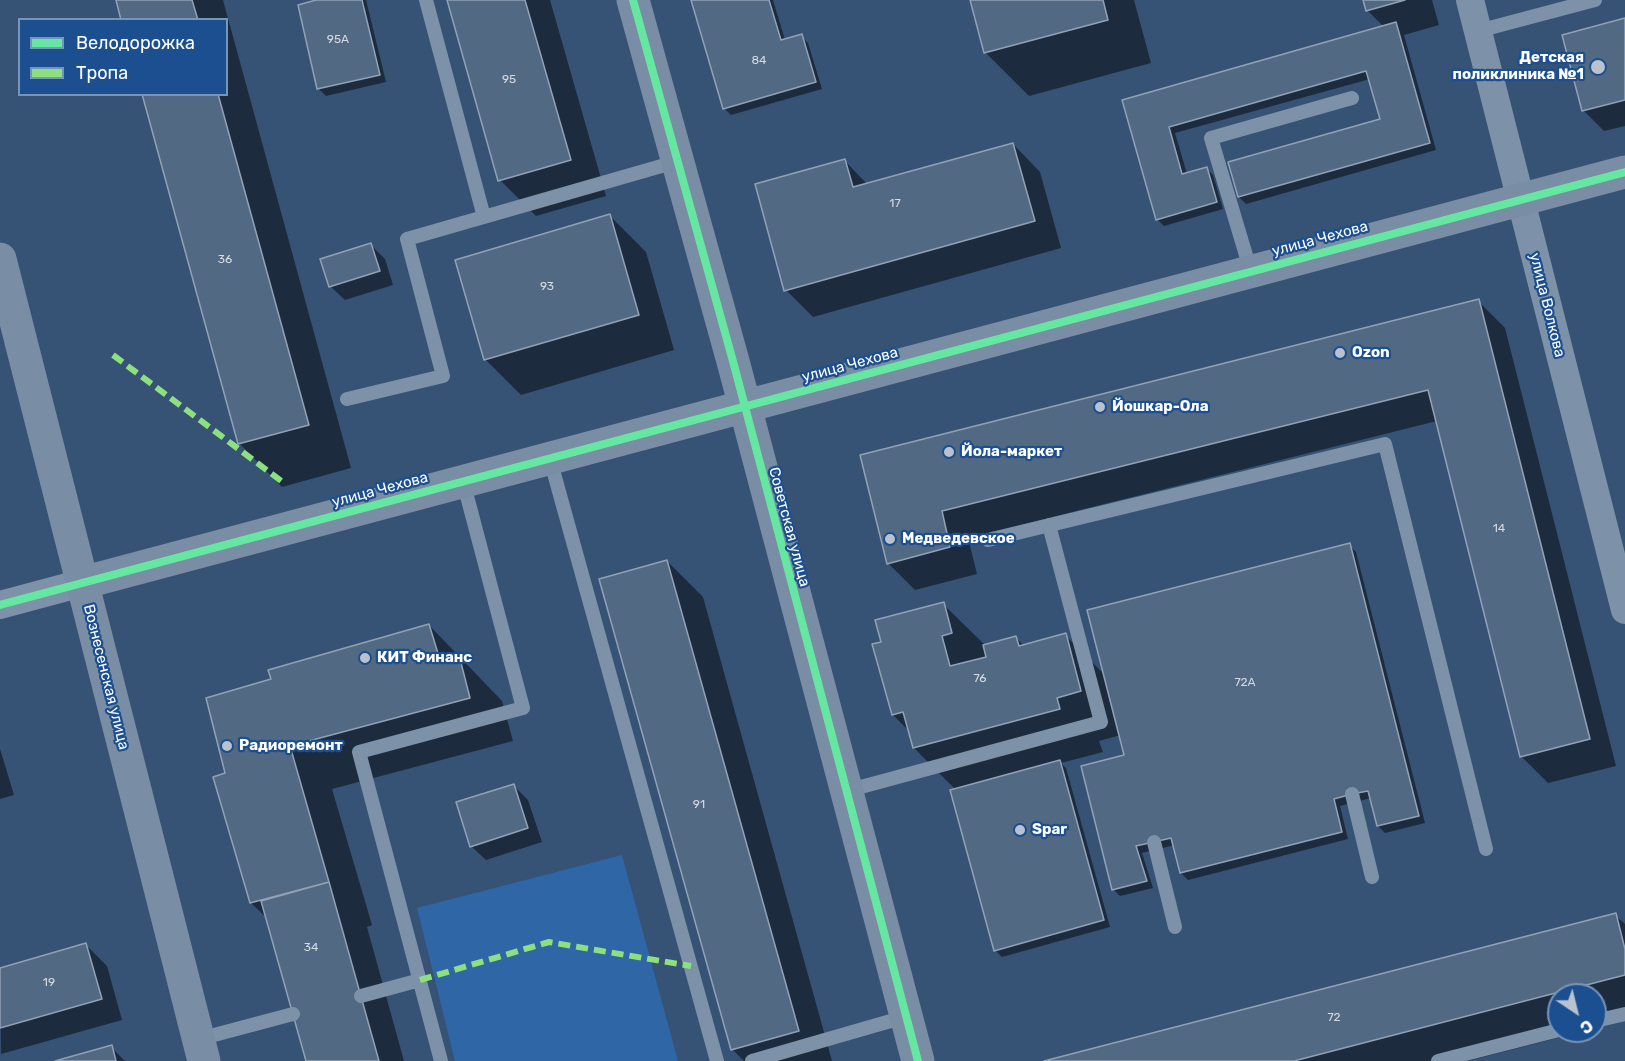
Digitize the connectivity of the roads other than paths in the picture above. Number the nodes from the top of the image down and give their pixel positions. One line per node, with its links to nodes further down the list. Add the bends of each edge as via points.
1 (426, 0): 10 (lane)
2 (633, 0): 7 (street, Советская улица)
3 (1470, 0): 5 (street, улица Волкова)
4 (1595, 0): 5 (lane)
5 (1478, 31): 9 (street, улица Волкова)
6 (1352, 98): 12 (lane, via 1211,138)
7 (679, 161): 10 (lane); 14 (street, Советская улица)
8 (1625, 172): 9 (street, улица Чехова)
9 (1521, 200): 12 (street, улица Чехова); 21 (street, улица Волкова)
10 (484, 217): 13 (lane, via 407,239 443,376)
11 (0, 258): 19 (street, Вознесенская улица)
12 (1251, 272): 14 (street, улица Чехова)
13 (347, 399)
14 (745, 407): 15 (street, улица Чехова); 22 (street, Советская улица)
15 (550, 459): 16 (street, улица Чехова); 37 (lane)
16 (463, 481): 19 (street, улица Чехова); 28 (lane, via 523,708 359,752)
17 (1048, 525): 18 (lane); 22 (lane, via 1101,722); 25 (lane, via 1385,444)
18 (988, 540)
19 (82, 583): 20 (street); 35 (street, Вознесенская улица)
20 (0, 605)
21 (1625, 610)
22 (846, 791): 32 (street, Советская улица)
23 (1352, 794): 26 (lane)
24 (1154, 842): 27 (lane)
25 (1486, 849)
26 (1372, 877)
27 (1176, 927)
28 (420, 980): 29 (lane); 36 (lane)
29 (361, 996)
30 (292, 1014): 35 (lane)
31 (1625, 1014): 33 (lane)
32 (908, 1016): 38 (lane); 39 (street, Советская улица)
33 (1607, 1018)
34 (1547, 1033): 40 (lane)
35 (201, 1050)
36 (441, 1061)
37 (717, 1061)
38 (752, 1061)
39 (918, 1061)
40 (1438, 1061)

